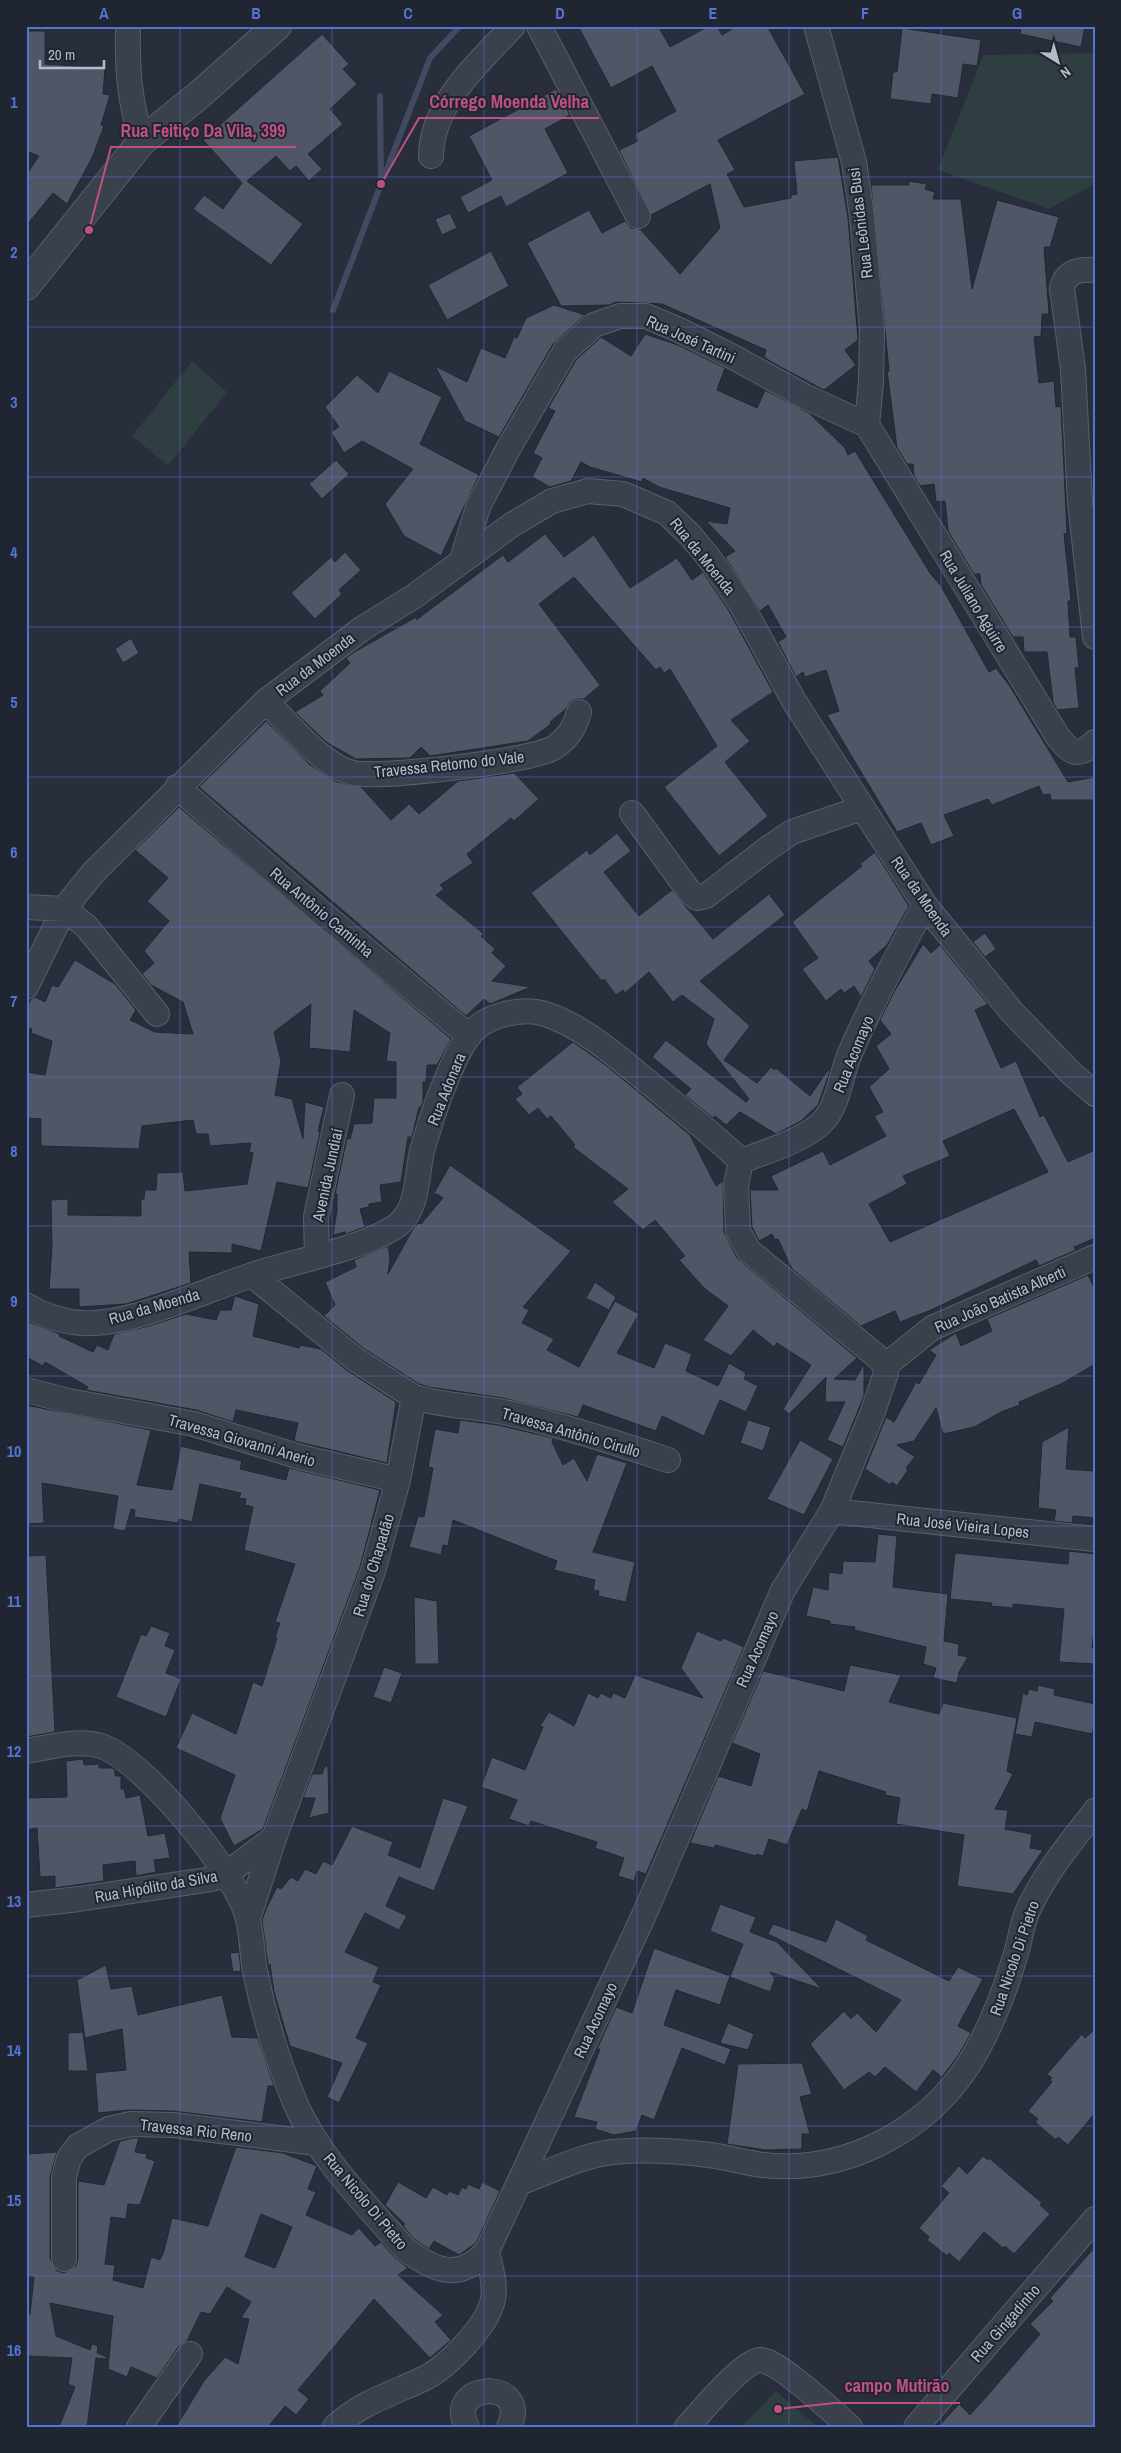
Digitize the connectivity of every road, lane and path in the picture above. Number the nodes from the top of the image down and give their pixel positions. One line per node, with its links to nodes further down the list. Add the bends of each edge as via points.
1 (128, 26): 6 (street, via 130,99)
2 (277, 26): 6 (street)
3 (513, 26): 7 (street, via 443,108 432,140)
4 (539, 26): 8 (street)
5 (816, 26): 11 (street, Rua Leônidas Busi, via 854,162 862,216 872,330)
6 (142, 141): 10 (street)
7 (431, 156)
8 (638, 216)
9 (1095, 270): 13 (street, via 1075,271 1064,280 1062,288 1073,368 1080,502)
10 (26, 286)
11 (867, 425): 12 (street, Rua José Tartini, via 646,316 620,316 594,325 565,351 478,507); 16 (street, Rua Juliano Aguirre, via 1058,737 1069,750 1078,753)
12 (462, 560): 14 (street, Rua da Moenda, via 413,597 363,628); 18 (street, Rua da Moenda, via 552,501 588,491 623,494 668,513 710,559 741,604 794,701)
13 (1095, 637)
14 (266, 701): 15 (street, Travessa Retorno do Vale, via 315,751 353,774 432,769 532,755 552,749 563,741 574,728); 17 (street, Rua da Moenda)
15 (579, 712)
16 (1095, 742)
17 (176, 787): 22 (street, Rua da Moenda, via 92,872); 27 (street, Rua Antônio Caminha)
18 (862, 808): 19 (street, via 792,832 706,896 697,898 688,891); 20 (street, Rua da Moenda)
19 (632, 813)
20 (925, 905): 28 (street, Rua da Moenda, via 1012,1012); 30 (street, Rua Acomayo, via 864,1022 825,1119 807,1133)
21 (26, 907): 22 (street)
22 (64, 909): 23 (street, Rua da Moenda); 26 (street, via 86,926)
23 (50, 938): 24 (street); 25 (street, Rua da Moenda)
24 (26, 950)
25 (26, 987)
26 (157, 1014)
27 (469, 1036): 30 (street, Rua Adonara, via 475,1028 492,1019 515,1013 543,1013 564,1021 614,1054); 31 (street, Rua Adonara, via 437,1102 410,1207 401,1222 365,1241)
28 (1095, 1094)
29 (342, 1095): 31 (street, Avenida Jundiaí, via 316,1217)
30 (741, 1162): 35 (street, via 736,1185 738,1231 749,1251)
31 (317, 1256): 33 (street, Rua Adonara)
32 (1095, 1257): 35 (street, Rua João Batista Alberti, via 932,1328)
33 (252, 1275): 34 (street, Rua da Moenda, via 119,1320 84,1323 45,1316); 37 (street, via 355,1358)
34 (26, 1305)
35 (885, 1366): 40 (street, Rua Acomayo, via 886,1373 875,1407)
36 (26, 1390): 39 (street, Travessa Giovanni Anerio, via 194,1424 300,1457)
37 (414, 1397): 38 (street, Travessa Antônio Cirullo, via 432,1403 510,1413 563,1426); 39 (street, Rua do Chapadão)
38 (668, 1460)
39 (398, 1480): 44 (street, Rua do Chapadão, via 373,1571)
40 (832, 1511): 41 (street, Rua José Vieira Lopes); 49 (street, Rua Acomayo, via 783,1590 644,1915)
41 (1095, 1539)
42 (26, 1751): 45 (street, Rua Nicolo Di Pietro, via 82,1743 102,1746 125,1759 170,1802)
43 (1095, 1811): 49 (street, Rua Nicolo Di Pietro, via 1040,1887 1026,1916 1002,1997 969,2064 951,2088 910,2126 882,2143 836,2161 764,2165 709,2155 611,2152)
44 (274, 1838): 45 (street, Rua Hipólito da Silva); 47 (street, Rua do Chapadão)
45 (226, 1874): 46 (street, Rua Hipólito da Silva, via 180,1885); 47 (street, Rua Nicolo Di Pietro)
46 (26, 1905)
47 (248, 1919): 48 (street, Rua Nicolo Di Pietro, via 255,1971 273,2043 296,2105)
48 (316, 2143): 51 (street, Rua Nicolo Di Pietro, via 405,2249 423,2263 451,2272 469,2267); 52 (street, Travessa Rio Reno, via 173,2125 131,2124 109,2129 78,2146 69,2158 64,2177)
49 (519, 2183): 51 (street, Rua Nicolo Di Pietro)
50 (1095, 2218): 60 (street, Rua Gingadinho)
51 (487, 2250): 55 (street, via 493,2276 493,2300 463,2348 448,2363 422,2380 375,2399)
52 (64, 2259)
53 (190, 2354): 54 (street)
54 (139, 2427)
55 (335, 2427)
56 (467, 2427): 57 (street, via 466,2404 471,2396 488,2390 497,2391 510,2403 513,2411)
57 (509, 2427)
58 (687, 2427): 59 (street, via 743,2368 758,2360 766,2360 786,2372)
59 (850, 2427)
60 (916, 2427)

